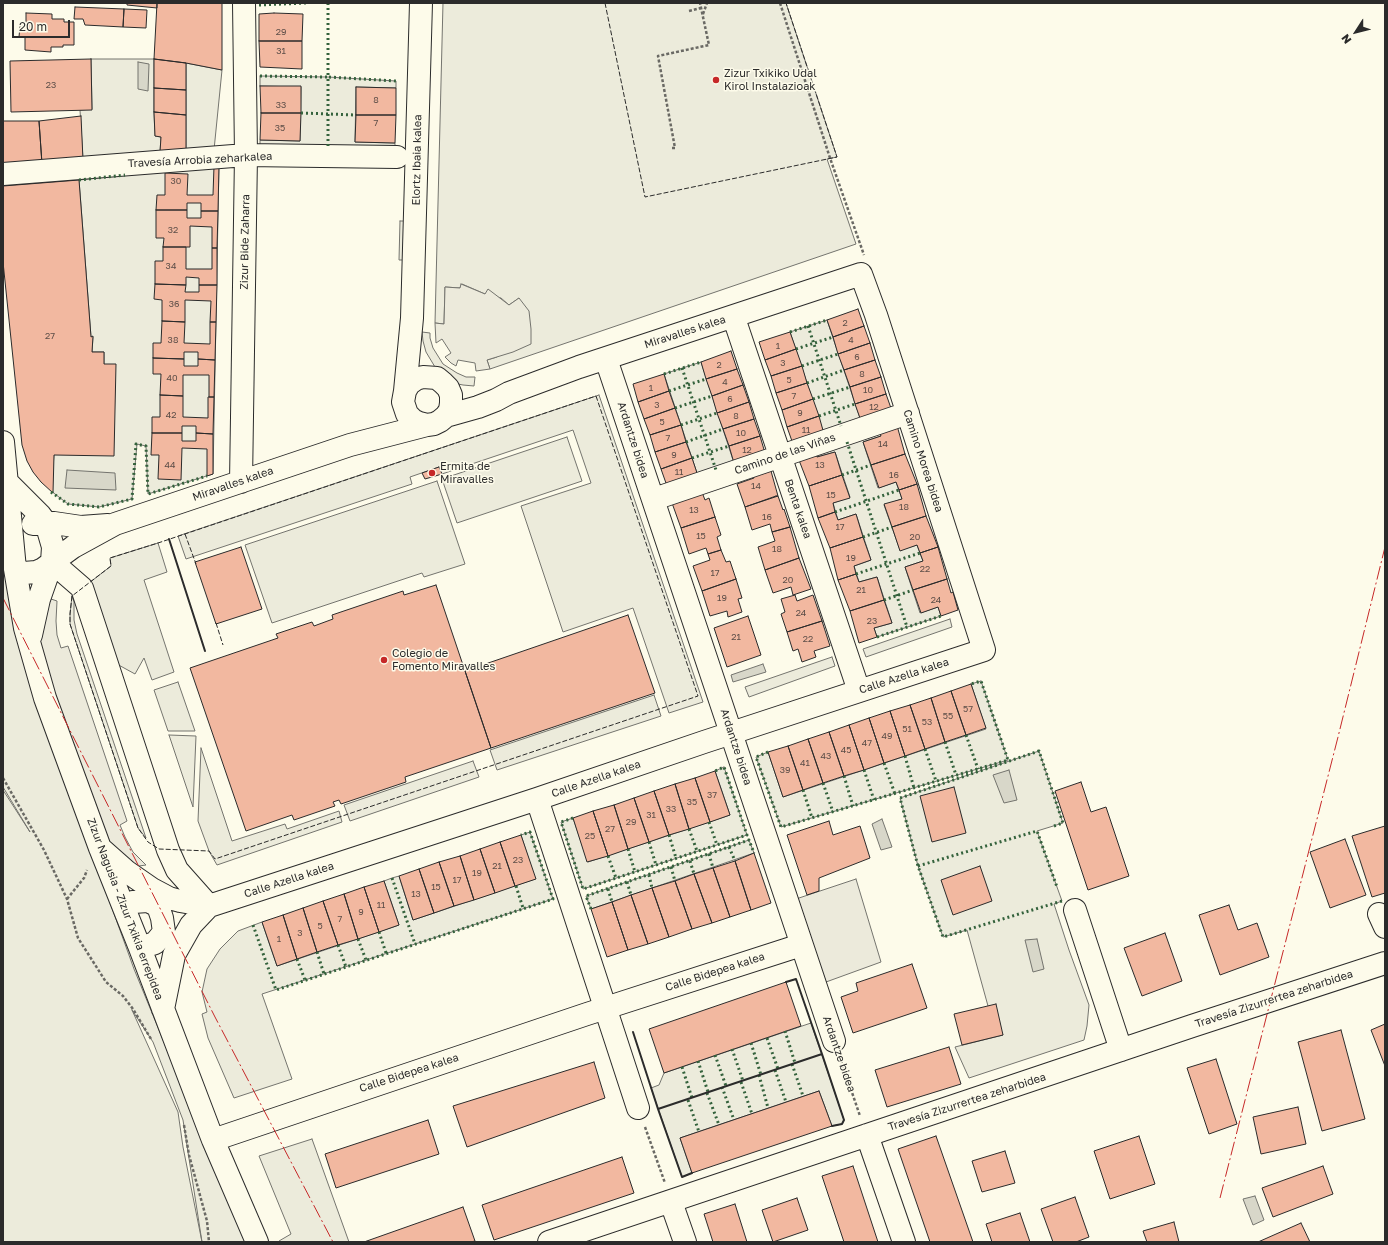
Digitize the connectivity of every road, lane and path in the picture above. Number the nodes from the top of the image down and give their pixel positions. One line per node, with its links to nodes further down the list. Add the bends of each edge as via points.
1 (244, 3): 12 (street, Zizur Bide Zaharra)
2 (421, 3): 16 (street, Elortz Ibaia kalea)
3 (700, 3): 6 (path)
4 (707, 3): 8 (path)
5 (780, 3): 15 (path, via 865,257)
6 (701, 8): 7 (path); 8 (path)
7 (689, 11)
8 (702, 14): 9 (path, via 709,45 658,56)
9 (664, 86): 10 (path); 11 (path, via 676,148)
10 (660, 87)
11 (672, 148)
12 (246, 155): 13 (street, Travesía Arrobia zeharkalea); 14 (street, Travesía Arrobia zeharkalea); 28 (street, Zizur Bide Zaharra)
13 (398, 157)
14 (3, 174)
15 (861, 274): 18 (street, Miravalles kalea); 22 (street, Camino Morea bidea)
16 (412, 318): 19 (street, Elortz Ibaia kalea, via 420,355 425,365); 21 (street, Elortz Ibaia kalea)
17 (736, 327): 26 (street, Benta kalea)
18 (606, 358): 20 (street, Miravalles kalea); 38 (street, Ardantze bidea)
19 (443, 383): 20 (street, Miravalles kalea, via 457,393 468,396); 21 (street, via 430,377 416,379 409,384); 23 (street, via 451,395 450,410)
20 (509, 393): 23 (street, Miravalles kalea, via 478,407)
21 (404, 397): 23 (street, via 407,414 413,420); 25 (street, Miravalles kalea, via 391,419)
22 (908, 413): 26 (street, Camino de las Viñas); 36 (street, Camino Morea bidea)
23 (436, 420): 25 (street, Miravalles kalea)
24 (3, 442): 27 (street)
25 (350, 445): 28 (street, Miravalles kalea)
26 (780, 456): 29 (street, Camino de las Viñas); 37 (street, Benta kalea)
27 (7, 482): 30 (street); 32 (street)
28 (240, 482): 31 (street, Miravalles kalea)
29 (663, 496)
30 (46, 523): 31 (street, Miravalles kalea, via 81,527); 32 (street, Miravalles kalea, via 22,525); 33 (street, via 53,547)
31 (115, 524): 33 (street, Miravalles kalea)
32 (12, 531): 34 (street)
33 (52, 562): 34 (street, Miravalles kalea, via 36,572 24,573); 35 (street); 46 (street, via 82,588 168,850 178,870)
34 (15, 569): 35 (street, Zizur Nagusia - Zizur Txikia errepidea)
35 (29, 642): 41 (street, Zizur Nagusia - Zizur Txikia errepidea, via 45,698)
36 (984, 650): 37 (street, Calle Azella kalea)
37 (860, 691): 38 (street, Calle Azella kalea)
38 (731, 733): 40 (street, Calle Azella kalea); 49 (street, Ardantze bidea)
39 (3, 778): 43 (path, via 44,850)
40 (537, 799): 46 (street, Calle Azella kalea); 52 (street)
41 (100, 848): 42 (street, Calle Azella kalea, via 136,878); 43 (path, via 91,860 84,878); 45 (street, Zizur Nagusia - Zizur Txikia errepidea)
42 (169, 898): 44 (street, Calle Azella kalea); 46 (street, Calle Azella kalea)
43 (67, 899): 55 (path, via 78,938 106,982 123,996 133,1009)
44 (145, 901): 45 (street, Calle Azella kalea); 50 (street, via 148,900 158,906 164,932)
45 (124, 906): 50 (street, Zizur Nagusia - Zizur Txikia errepidea)
46 (209, 906): 48 (street, Calle Azella kalea)
47 (1075, 910): 56 (street)
48 (191, 926): 50 (street, Calle Azella kalea); 53 (street, Calle Azella kalea, via 174,955)
49 (801, 945): 52 (street, Calle Bidepea kalea); 54 (street, Ardantze bidea)
50 (148, 946): 53 (street, Zizur Nagusia - Zizur Txikia errepidea)
51 (1385, 963): 56 (street, Travesía Zizurrertea zeharbidea)
52 (606, 1007): 57 (street); 60 (street, Calle Bidepea kalea)
53 (163, 1009): 60 (street, Zizur Nagusia - Zizur Txikia errepidea)
54 (834, 1041): 59 (path, Ardantze bidea)
55 (153, 1042)
56 (1121, 1050): 59 (street, Travesía Zizurrertea zeharbidea)
57 (638, 1108): 61 (path)
58 (183, 1120): 62 (path)
59 (867, 1135): 61 (street, Travesía Zizurrertea zeharbidea); 66 (street)
60 (212, 1140): 63 (street, Zizur Nagusia - Zizur Txikia errepidea)
61 (671, 1202): 64 (street, Travesía Zizurrertea zeharbidea); 65 (street)
62 (210, 1242)
63 (257, 1242)
64 (549, 1242)
65 (685, 1242)
66 (904, 1242)

